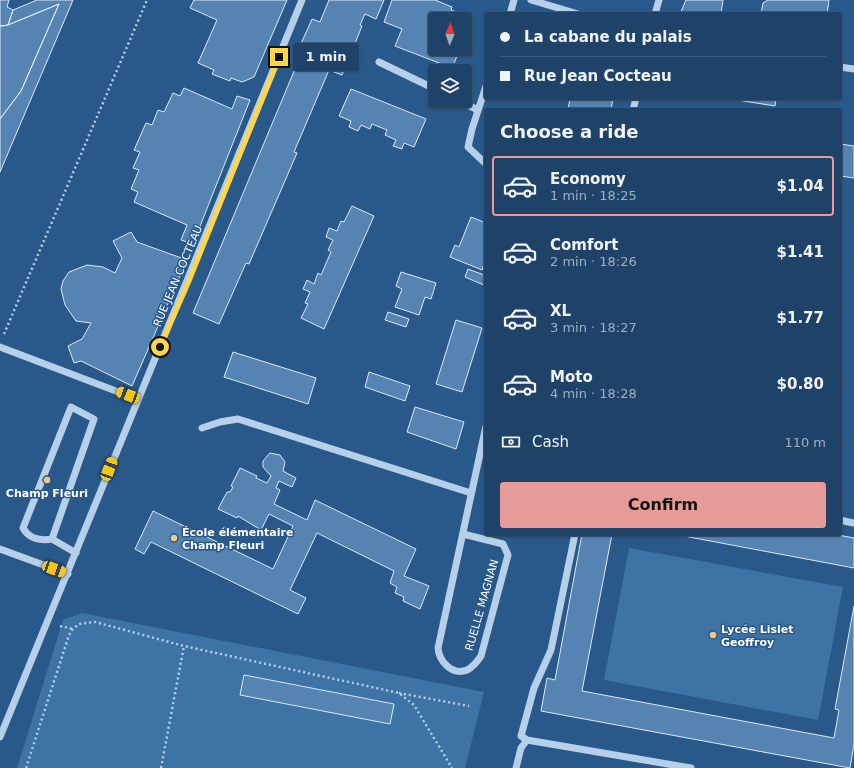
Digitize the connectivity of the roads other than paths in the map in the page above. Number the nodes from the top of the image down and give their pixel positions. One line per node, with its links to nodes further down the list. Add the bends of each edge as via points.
1 (302, 0): 17 (street, RUE JEAN COCTEAU, via 189,281)
2 (514, 0): 5 (street)
3 (531, 0): 6 (street)
4 (659, 0): 7 (street)
5 (511, 12)
6 (571, 12)
7 (656, 12)
8 (379, 62): 11 (street)
9 (842, 67): 10 (street)
10 (854, 69)
11 (428, 86)
12 (484, 92): 14 (street)
13 (472, 107): 14 (street)
14 (478, 110): 15 (street, via 468,147)
15 (484, 162)
16 (0, 347): 17 (street)
17 (137, 399): 27 (street, RUE JEAN COCTEAU)
18 (202, 428): 20 (street, via 238,419)
19 (484, 435): 20 (street, RUELLE MAGNAN)
20 (471, 493): 23 (street, RUELLE MAGNAN)
21 (842, 520): 22 (street)
22 (853, 523)
23 (463, 534): 23 (street, RUELLE MAGNAN, via 438,656 442,663 453,669 465,670 474,666 481,656 508,555 503,544)
24 (576, 536): 30 (street, via 551,650 534,688 522,728 521,736)
25 (52, 540): 25 (street, via 94,419 71,407 23,528 26,534 41,541); 27 (street)
26 (0, 549): 28 (street)
27 (76, 553): 28 (street, RUE JEAN COCTEAU)
28 (68, 574): 29 (street, RUE JEAN COCTEAU)
29 (0, 736)
30 (527, 740): 31 (street, via 521,748); 32 (street)
31 (516, 768)
32 (691, 768)

